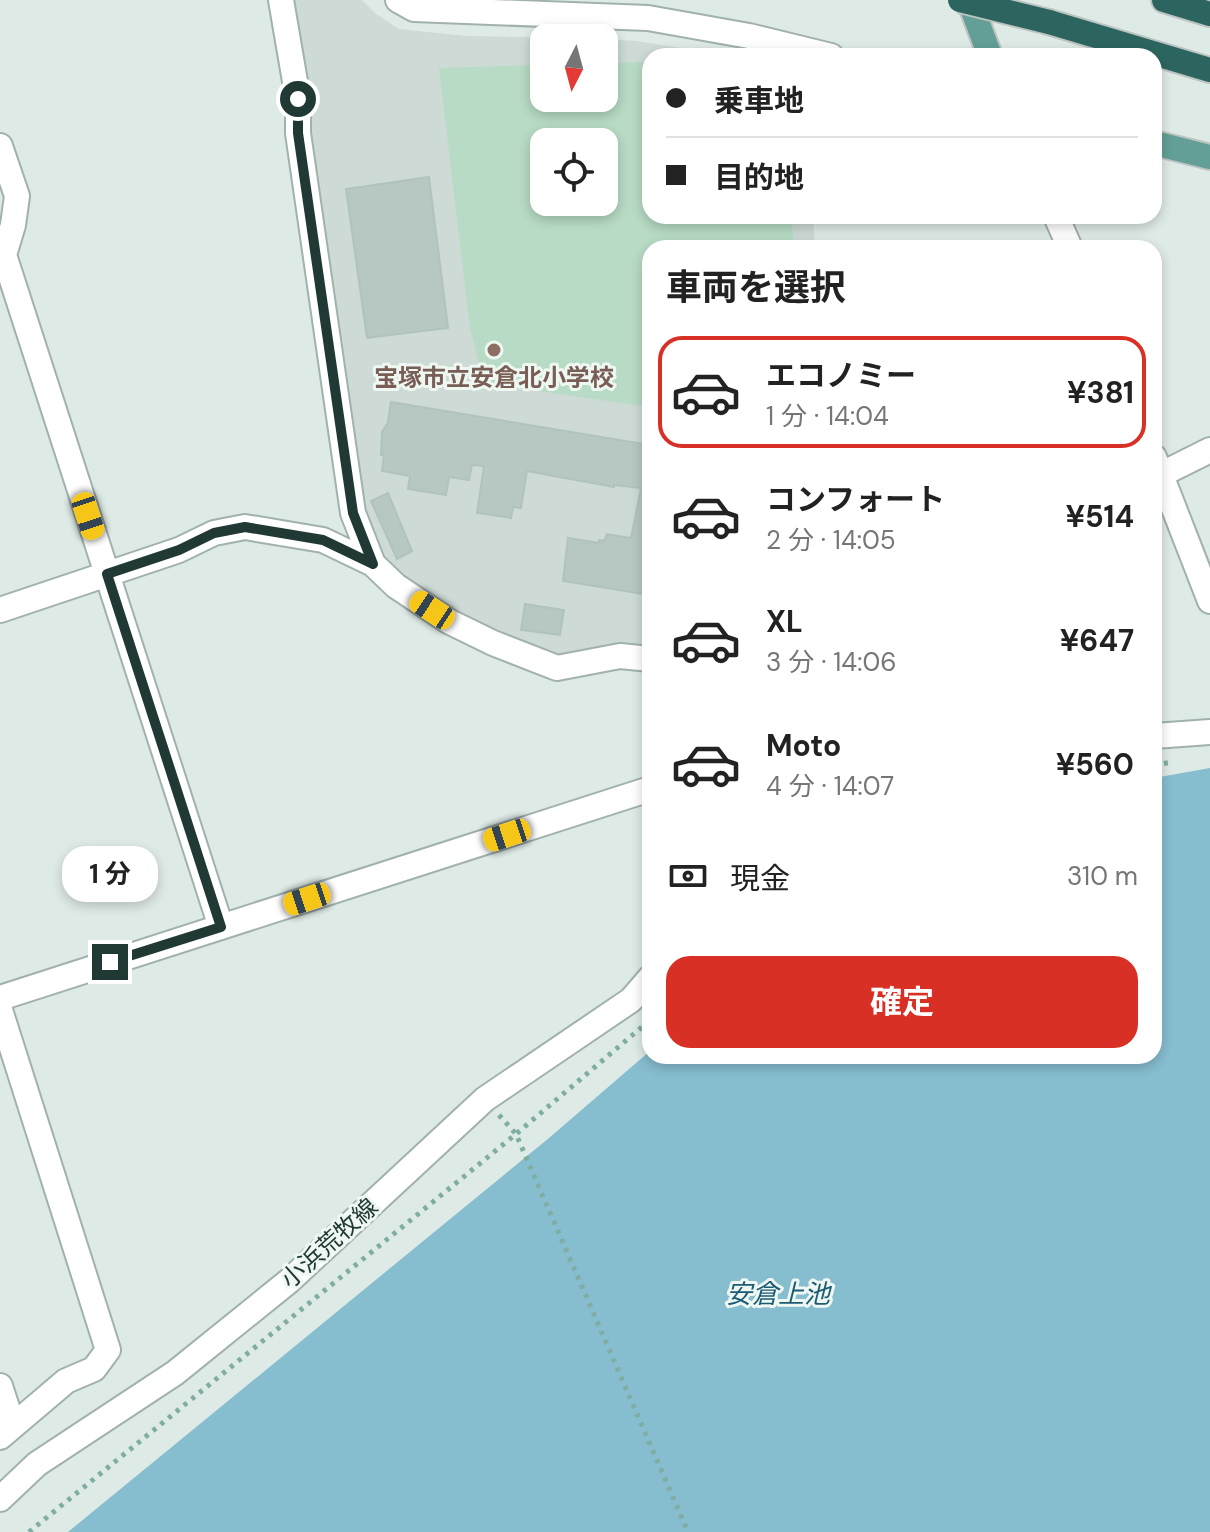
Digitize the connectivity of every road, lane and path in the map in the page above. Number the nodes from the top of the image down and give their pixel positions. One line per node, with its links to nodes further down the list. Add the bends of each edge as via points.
1 (281, 0): 21 (street, via 353,513)
2 (398, 0): 9 (street, via 414,9 648,18)
3 (960, 0): 11 (highway, bridge)
4 (969, 0): 10 (main road)
5 (1164, 0): 8 (highway)
6 (1202, 0): 7 (highway)
7 (1210, 2)
8 (1210, 14)
9 (798, 48)
10 (987, 48)
11 (1136, 48)
12 (1162, 56): 13 (highway, bridge)
13 (1210, 70)
14 (1162, 145): 16 (main road)
15 (0, 146): 17 (street, via 17,196)
16 (1210, 157)
17 (2, 254): 22 (street)
18 (1210, 450): 19 (street)
19 (1162, 468)
20 (1162, 485): 23 (street)
21 (373, 564): 22 (street, via 323,540 245,527 214,533); 25 (street, via 450,622 557,668 620,656)
22 (107, 574): 24 (street); 29 (street)
23 (1210, 601)
24 (0, 610)
25 (642, 658)
26 (1210, 732): 27 (street)
27 (1162, 735)
28 (642, 792): 29 (street)
29 (221, 927): 31 (street)
30 (642, 987): 37 (street, 小浜荒牧線, via 485,1099 289,1281 186,1364 37,1464)
31 (0, 998)
32 (0, 1010): 36 (street, via 108,1350 94,1369 66,1381)
33 (642, 1027): 34 (path)
34 (516, 1134): 38 (path); 39 (path)
35 (0, 1386): 36 (street)
36 (6, 1431)
37 (0, 1499)
38 (29, 1532)
39 (688, 1532)

